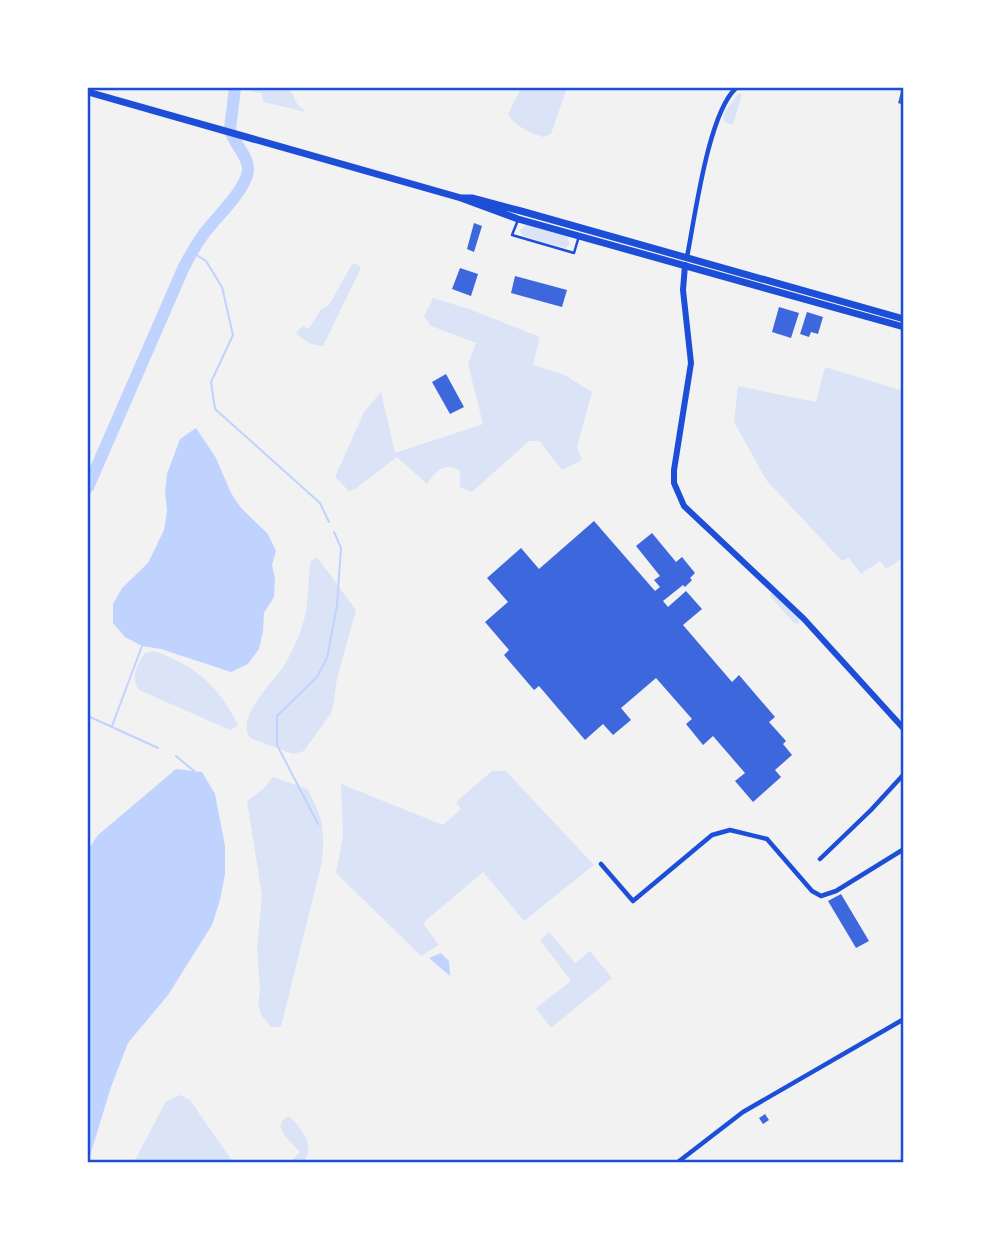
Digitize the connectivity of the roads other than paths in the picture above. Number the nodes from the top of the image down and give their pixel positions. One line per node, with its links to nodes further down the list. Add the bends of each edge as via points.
1 (736, 88): 5 (street, via 722,105)
2 (88, 93): 3 (main road)
3 (520, 215): 4 (main road); 4 (lane, via 512,235 574,253); 5 (main road)
4 (579, 236): 5 (main road)
5 (686, 261): 6 (main road); 7 (main road); 8 (main road, via 683,290 691,363 674,470 677,495 804,620)
6 (904, 319)
7 (904, 327)
8 (904, 729)
9 (904, 774): 11 (street)
10 (904, 849): 12 (street, via 821,896 767,839 730,830 712,835 633,901)
11 (820, 859)
12 (601, 863)
13 (904, 1018): 14 (street, via 743,1112)
14 (678, 1163)

